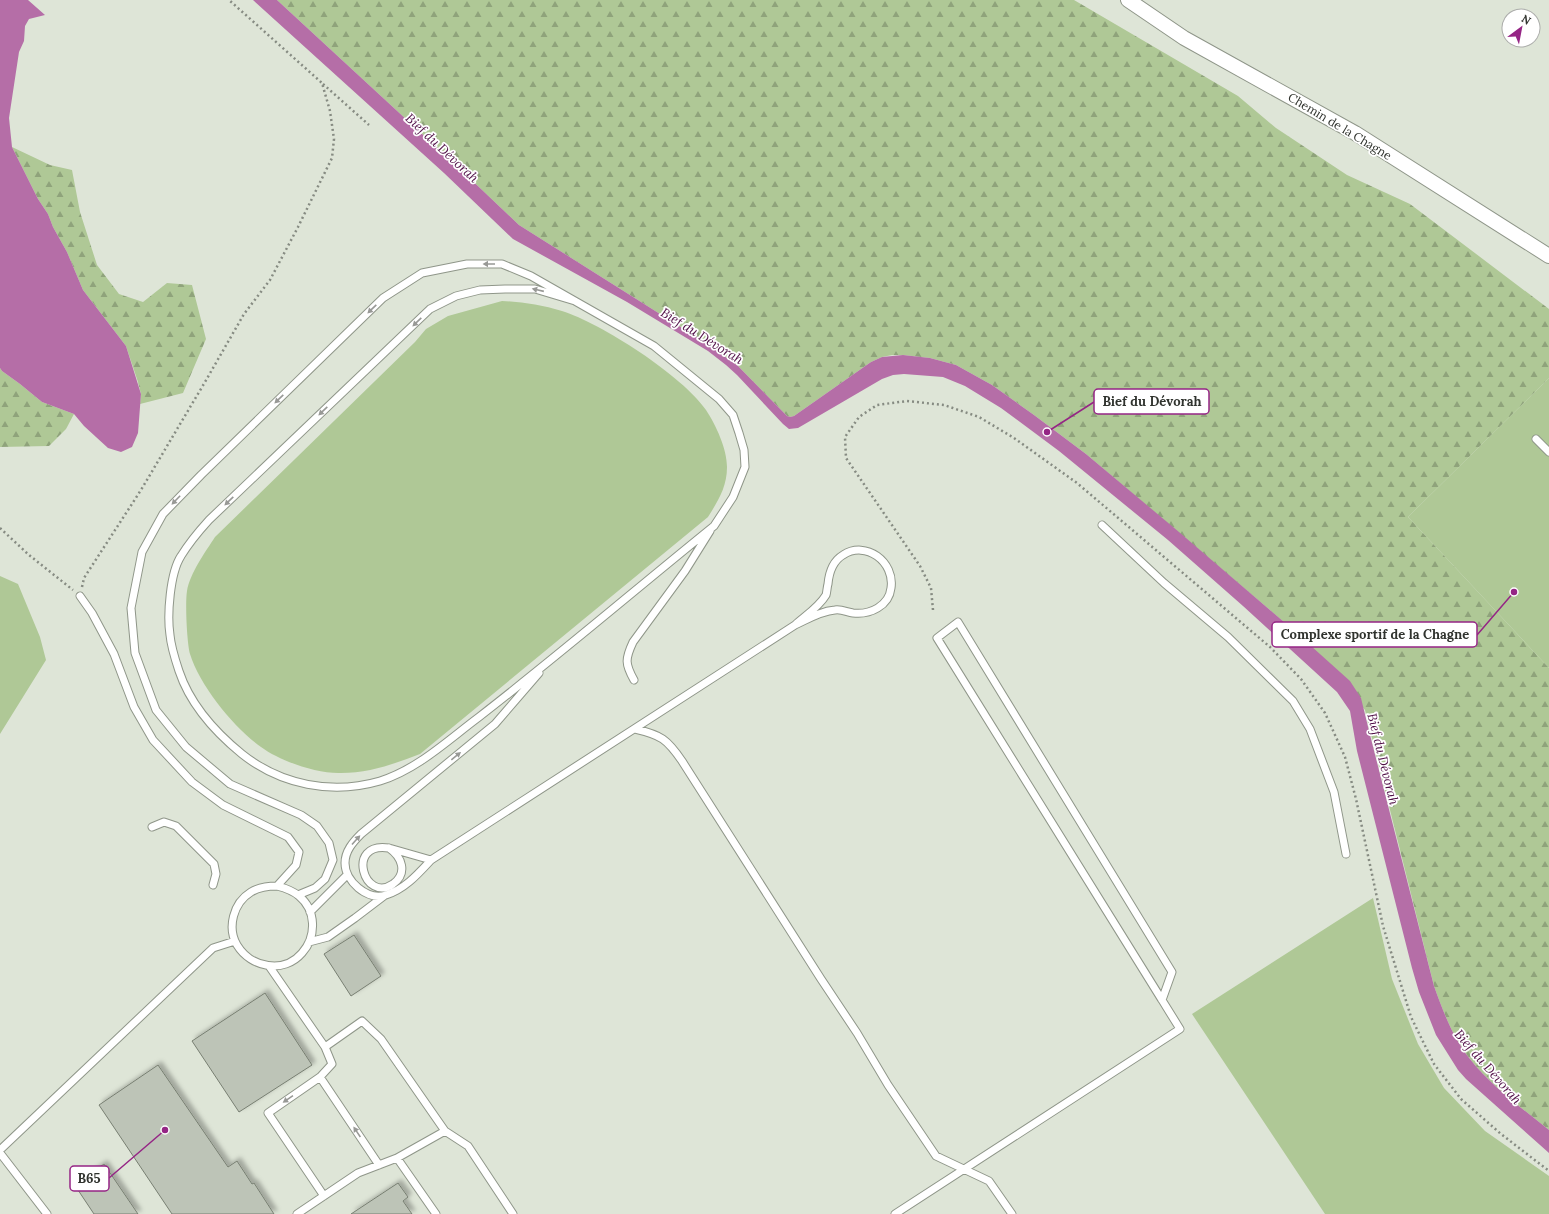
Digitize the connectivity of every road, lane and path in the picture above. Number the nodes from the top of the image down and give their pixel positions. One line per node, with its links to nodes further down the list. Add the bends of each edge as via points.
1 (229, 0): 3 (path)
2 (1128, 0): 5 (street, Chemin de la Chagne, via 1184,38 1355,133)
3 (322, 83): 4 (path); 12 (path, via 334,139 332,158 270,280 244,314 141,490 84,578)
4 (369, 125)
5 (1549, 256)
6 (575, 302): 10 (lane, via 654,346 719,399 733,415 744,450 745,467 733,497); 15 (lane, one-way to 15, via 535,289 480,290 456,296 430,309 194,537 179,558 172,582 170,604 169,634 181,679 212,726 250,760 278,776 329,788 382,780 405,770 501,700); 25 (lane, one-way to 25, via 531,276 502,264 467,264 422,273 383,298 201,475 163,514 142,552 131,608 132,623 135,653 156,710 186,747 230,784 301,815 317,826 329,843 333,860 325,879 315,888)
7 (1536, 439): 8 (lane)
8 (1549, 452)
9 (1102, 525): 20 (lane, via 1164,583 1228,637 1293,701 1310,729 1334,792)
10 (714, 526): 15 (lane); 16 (lane, via 633,642 627,655 628,669)
11 (0, 528): 12 (path)
12 (80, 596): 24 (lane, via 114,654 134,707 153,740 192,782 224,805 288,837 299,852 296,866)
13 (933, 610): 39 (path, via 931,588 920,566 846,458 845,437 859,417 877,405 908,401 944,405 979,417 1014,438 1083,488 1270,647 1301,679 1325,713 1345,757 1383,926 1412,1018 1434,1064 1461,1099)
14 (795, 625): 14 (lane, via 819,604 826,594 833,566 843,555 856,550 868,551 886,564 892,587 881,606 867,613 837,610 825,612); 17 (lane)
15 (552, 658): 22 (lane, one-way to 15, via 345,862 349,847 361,834 495,724)
16 (634, 680)
17 (635, 729): 21 (lane); 38 (lane, via 659,736 671,746 936,1156)
18 (152, 827): 23 (lane, via 164,822 176,826 214,864 216,874)
19 (389, 848): 19 (lane, via 375,848 363,860 365,878 373,885 387,887 393,884 402,872 400,859); 21 (lane)
20 (1346, 854)
21 (432, 860): 26 (lane, via 400,890)
22 (347, 875): 26 (lane, via 357,887 370,894); 27 (lane)
23 (213, 885)
24 (277, 886): 25 (lane); 28 (lane, via 263,886 250,892 240,901 234,914 232,928)
25 (298, 895): 27 (lane)
26 (384, 896): 29 (lane, via 328,937)
27 (310, 912): 29 (lane, via 312,932)
28 (235, 941): 30 (lane, via 249,958); 35 (lane, via 213,948)
29 (309, 942): 30 (lane, via 293,961)
30 (269, 966): 32 (lane)
31 (1162, 1000): 31 (lane, via 937,638 958,622 1172,972); 38 (lane, via 1180,1029)
32 (325, 1047): 33 (lane, via 332,1064); 34 (lane, via 362,1021 381,1039)
33 (320, 1077): 37 (lane, one-way to 33); 40 (lane, one-way to 40, via 268,1113)
34 (445, 1131): 36 (lane); 44 (lane, via 468,1146)
35 (0, 1151): 41 (lane)
36 (397, 1158): 37 (lane); 43 (lane)
37 (379, 1165): 40 (lane, via 358,1173)
38 (964, 1169): 45 (lane); 46 (lane, via 989,1181)
39 (1549, 1171)
40 (324, 1196): 42 (lane)
41 (47, 1214)
42 (297, 1214)
43 (436, 1214)
44 (513, 1214)
45 (895, 1214)
46 (1012, 1214)

